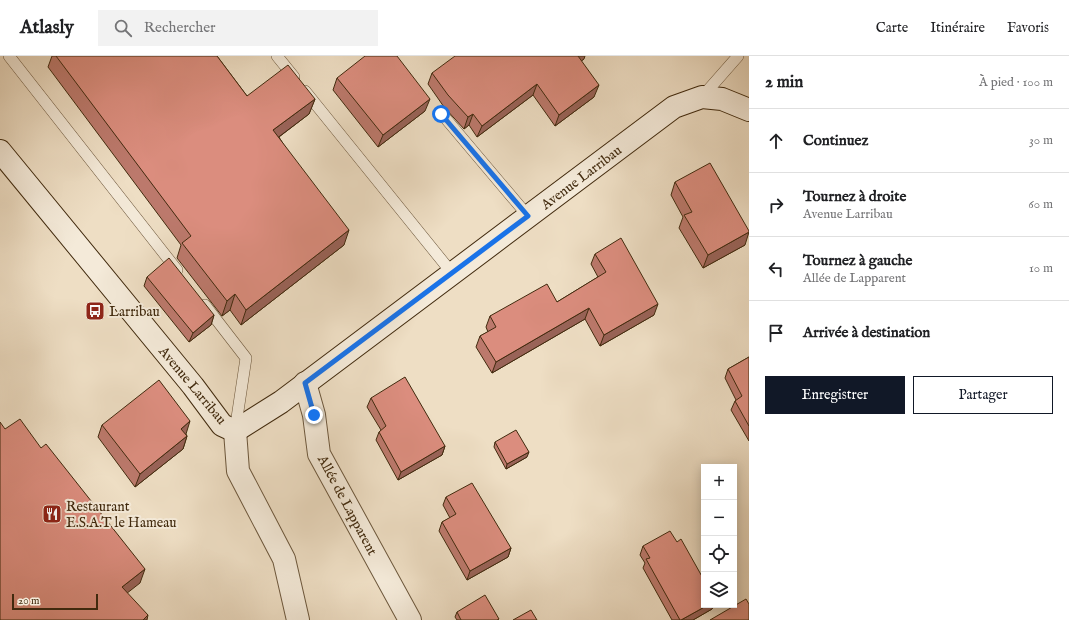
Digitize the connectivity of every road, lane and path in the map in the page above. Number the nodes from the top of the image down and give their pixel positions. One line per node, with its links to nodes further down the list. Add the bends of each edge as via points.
1 (9, 56): 10 (lane)
2 (277, 56): 9 (lane)
3 (738, 56): 4 (lane)
4 (702, 97): 5 (street, Avenue Larribau, via 722,99); 8 (street, Avenue Larribau, via 674,107)
5 (749, 110)
6 (441, 114): 8 (lane)
7 (0, 151): 13 (street, Avenue Larribau, via 222,425)
8 (528, 216): 9 (street, Avenue Larribau)
9 (452, 273): 12 (street, Avenue Larribau)
10 (182, 276)
11 (197, 295): 13 (lane, via 246,358)
12 (305, 383): 13 (street, Avenue Larribau); 15 (street, Allée de Lapparent, via 314,415 319,454)
13 (235, 431): 14 (street, via 238,471 284,559)
14 (298, 620)
15 (410, 620)

